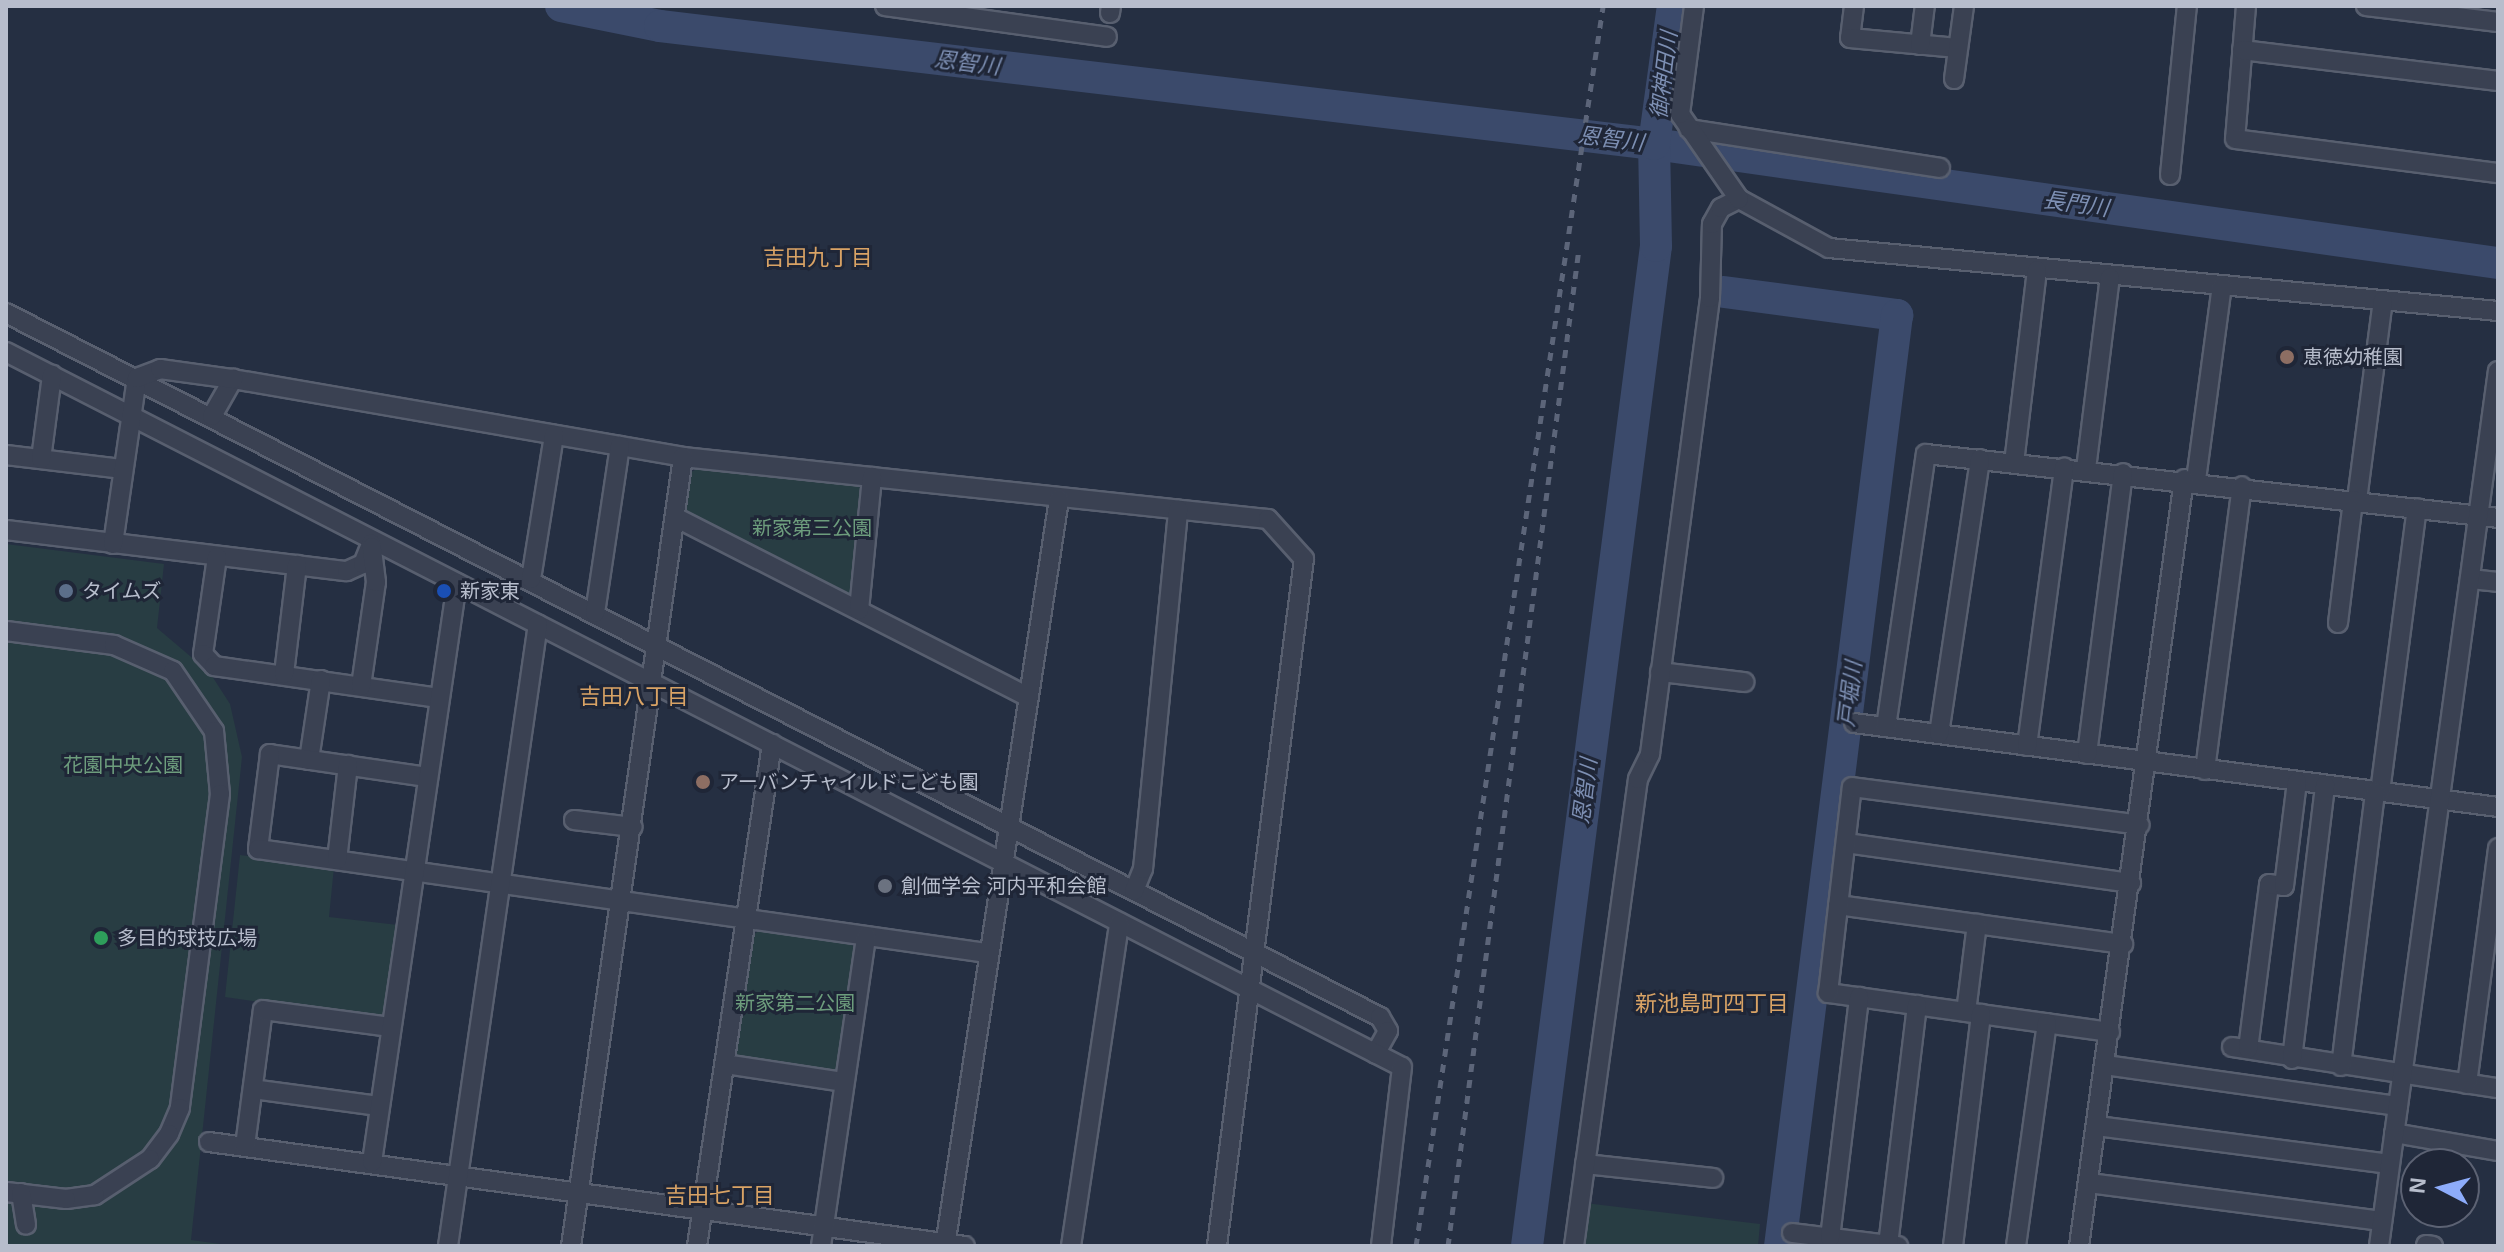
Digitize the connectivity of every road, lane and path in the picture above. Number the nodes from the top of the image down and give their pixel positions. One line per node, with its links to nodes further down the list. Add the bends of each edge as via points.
1 (885, 6): 10 (street)
2 (1694, 6): 16 (street, via 1680,114)
3 (1854, 6): 11 (street, via 1850,38)
4 (1925, 6): 11 (street)
5 (1964, 6): 12 (street)
6 (2187, 6): 19 (street)
7 (2246, 6): 13 (street)
8 (2366, 6): 9 (street)
9 (2498, 22)
10 (1107, 37)
11 (1920, 45): 12 (street)
12 (1958, 48): 14 (street)
13 (2242, 50): 15 (street); 18 (street, via 2235,139)
14 (1954, 79)
15 (2498, 81)
16 (1692, 133): 17 (street); 20 (street)
17 (1940, 168)
18 (2498, 173)
19 (2170, 175)
20 (1733, 192): 21 (street, via 1829,248); 72 (street, via 1712,224 1710,298)
21 (2037, 270): 22 (street); 42 (street)
22 (2110, 277): 23 (street); 45 (street)
23 (2222, 286): 24 (street); 48 (street)
24 (2383, 301): 26 (street); 51 (street)
25 (2498, 302): 26 (street)
26 (2430, 305): 27 (street)
27 (2498, 311)
28 (6, 313): 32 (street)
29 (7, 357): 31 (street)
30 (2498, 371): 54 (street)
31 (52, 375): 34 (street); 40 (street)
32 (137, 378): 33 (street, via 160,369); 34 (street); 35 (street)
33 (233, 379): 35 (street); 36 (street)
34 (127, 413): 44 (street); 59 (street)
35 (212, 416): 62 (street)
36 (554, 435): 37 (street); 62 (street)
37 (620, 446): 39 (street); 67 (street)
38 (6, 455): 40 (street)
39 (683, 457): 47 (street); 55 (street)
40 (41, 459): 44 (street)
41 (1980, 459): 42 (street); 81 (street, via 1926,454); 82 (street)
42 (2014, 463): 43 (street)
43 (2064, 467): 45 (street); 84 (street)
44 (121, 469): 58 (street)
45 (2086, 469): 46 (street)
46 (2123, 473): 48 (street); 85 (street)
47 (872, 477): 50 (street); 66 (street)
48 (2190, 479): 49 (street); 87 (street)
49 (2242, 486): 51 (street); 89 (street)
50 (1059, 499): 53 (street); 78 (street)
51 (2355, 500): 52 (street); 68 (street)
52 (2417, 508): 54 (street); 93 (street)
53 (1178, 510): 107 (street, via 1143,869); 116 (street, via 1268,519 1304,559)
54 (2477, 516): 56 (street); 63 (street)
55 (675, 517): 66 (street); 71 (street)
56 (2498, 518)
57 (6, 530): 58 (street)
58 (113, 544): 60 (street)
59 (371, 544): 61 (street, via 363,564 347,571); 65 (street); 77 (street, via 376,582)
60 (217, 557): 61 (street); 73 (street, via 203,654 214,666)
61 (297, 565): 73 (street)
62 (531, 579): 67 (street)
63 (2470, 579): 64 (street); 94 (street)
64 (2498, 582)
65 (457, 583): 69 (street); 79 (street)
66 (859, 610): 78 (street)
67 (595, 613): 71 (street)
68 (2338, 623)
69 (538, 624): 76 (street); 105 (street)
70 (6, 631): 148 (street, via 114,645 173,671 214,731 220,794 180,1108 169,1134 150,1159 95,1195)
71 (659, 646): 76 (street); 97 (street)
72 (1660, 672): 75 (street); 142 (street, via 1650,754 1638,779)
73 (284, 674): 74 (street)
74 (321, 680): 77 (street); 86 (street)
75 (1744, 682)
76 (655, 683): 83 (street); 99 (street)
77 (361, 686): 79 (street)
78 (1024, 695): 97 (street)
79 (439, 698): 90 (street)
80 (1854, 723): 81 (street)
81 (1886, 727): 82 (street)
82 (1939, 734): 84 (street)
83 (772, 744): 103 (street); 110 (street)
84 (2027, 746): 85 (street)
85 (2087, 754): 87 (street)
86 (309, 760): 88 (street); 102 (street, via 270,754 258,849)
87 (2147, 762): 89 (street); 98 (street)
88 (348, 765): 90 (street); 102 (street)
89 (2205, 770): 91 (street)
90 (427, 777): 104 (street)
91 (2297, 782): 92 (street); 125 (street, via 2284,886 2269,884 2240,1048)
92 (2325, 785): 93 (street); 125 (street)
93 (2378, 792): 94 (street); 128 (street)
94 (2440, 800): 95 (street); 129 (street)
95 (2498, 807)
96 (574, 820): 99 (street)
97 (1006, 825): 103 (street); 107 (street)
98 (2139, 825): 100 (street, via 1852,787); 106 (street)
99 (633, 827): 108 (street)
100 (1846, 843): 106 (street); 109 (street)
101 (2498, 848): 131 (street)
102 (337, 860): 104 (street)
103 (1000, 861): 111 (street); 115 (street)
104 (414, 871): 105 (street); 122 (street)
105 (501, 882): 108 (street); 144 (street)
106 (2131, 883): 114 (street)
107 (1134, 891): 116 (street)
108 (623, 901): 110 (street); 147 (street)
109 (1838, 905): 112 (street); 118 (street, via 1828,993)
110 (747, 918): 113 (street); 126 (street)
111 (1119, 923): 117 (street); 162 (street)
112 (1977, 924): 114 (street); 120 (street)
113 (866, 936): 115 (street); 130 (street)
114 (2123, 944): 123 (street)
115 (986, 953): 155 (street)
116 (1257, 954): 117 (street); 124 (street, via 1380,1017 1388,1031)
117 (1252, 993): 124 (street); 163 (street)
118 (1859, 997): 119 (street); 154 (street)
119 (1917, 1005): 120 (street); 156 (street)
120 (1974, 1013): 121 (street); 166 (street)
121 (2047, 1023): 123 (street); 167 (street)
122 (391, 1027): 133 (street, via 263,1010); 134 (street)
123 (2110, 1032): 127 (street)
124 (1375, 1054): 164 (street, via 1402,1067)
125 (2292, 1059): 128 (street)
126 (725, 1064): 130 (street); 149 (street)
127 (2105, 1065): 135 (street); 136 (street)
128 (2341, 1066): 129 (street)
129 (2402, 1075): 131 (street); 135 (street)
130 (844, 1082): 152 (street)
131 (2467, 1084): 132 (street)
132 (2498, 1088)
133 (253, 1089): 134 (street); 139 (street)
134 (379, 1106): 141 (street)
135 (2398, 1106): 137 (street)
136 (2097, 1126): 143 (street); 146 (street)
137 (2394, 1133): 140 (street); 143 (street)
138 (209, 1142): 139 (street)
139 (245, 1146): 141 (street)
140 (2498, 1151)
141 (372, 1162): 144 (street)
142 (1585, 1164): 145 (street); 165 (street)
143 (2390, 1164): 150 (street)
144 (458, 1171): 147 (street); 157 (street)
145 (1713, 1178)
146 (2089, 1183): 150 (street); 168 (street)
147 (579, 1189): 149 (street); 158 (street)
148 (14, 1192): 151 (street)
149 (703, 1208): 152 (street); 159 (street)
150 (2382, 1221): 169 (street)
151 (17, 1223)
152 (824, 1225): 155 (street); 160 (street)
153 (1792, 1233): 154 (street)
154 (1830, 1238): 156 (street)
155 (945, 1244): 161 (street)
156 (1893, 1245)
157 (448, 1246)
158 (571, 1246)
159 (697, 1246)
160 (821, 1246)
161 (965, 1246)
162 (1071, 1246)
163 (1217, 1246)
164 (1381, 1246)
165 (1574, 1246)
166 (1953, 1246)
167 (2016, 1246)
168 (2079, 1246)
169 (2379, 1246)

